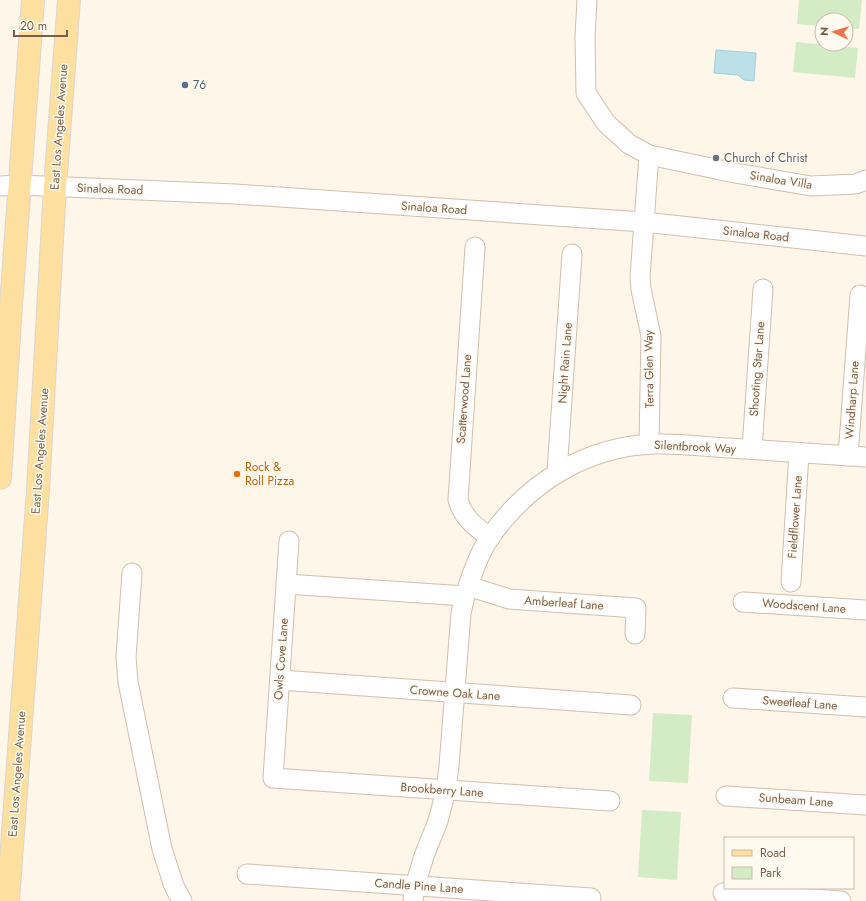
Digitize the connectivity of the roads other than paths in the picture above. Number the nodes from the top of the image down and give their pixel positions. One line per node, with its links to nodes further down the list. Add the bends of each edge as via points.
1 (33, 0): 6 (main road)
2 (69, 0): 7 (main road, East Los Angeles Avenue)
3 (587, 0): 4 (street, Sinaloa Villa, via 586,93 606,123 629,144)
4 (650, 155): 5 (street, Sinaloa Villa, via 811,186 856,184); 8 (street)
5 (866, 180)
6 (10, 186): 7 (street, Sinaloa Road); 19 (main road)
7 (55, 187): 8 (street, Sinaloa Road, via 235,194); 43 (main road, East Los Angeles Avenue, via 38,490)
8 (644, 218): 9 (street, Sinaloa Road); 14 (street, Terra Glen Way, via 640,277 651,336)
9 (866, 246)
10 (475, 247): 20 (street, Scatterwood Lane, via 458,500 468,521)
11 (572, 254): 18 (street, Night Rain Lane)
12 (763, 289): 15 (street, Shooting Star Lane)
13 (860, 295): 17 (street, Windharp Lane)
14 (649, 444): 15 (street, Silentbrook Way); 18 (street, Silentbrook Way, via 615,449 584,459)
15 (752, 449): 16 (street, Silentbrook Way)
16 (799, 453): 17 (street, Silentbrook Way); 23 (street, Fieldflower Lane)
17 (857, 457)
18 (558, 472): 20 (street, Silentbrook Way, via 528,494)
19 (0, 478)
20 (490, 538): 25 (street, Silentbrook Way, via 476,564)
21 (290, 541): 24 (street, Owls Cove Lane)
22 (132, 573): 44 (street, via 126,657 128,682 162,849 174,886)
23 (791, 582)
24 (286, 584): 25 (street, Amberleaf Lane); 29 (street, Owls Cove Lane)
25 (466, 591): 28 (street, Amberleaf Lane, via 509,599 636,608); 30 (street, Silentbrook Way, via 461,613)
26 (743, 602): 27 (street, Woodscent Lane)
27 (866, 610)
28 (635, 634)
29 (280, 680): 30 (street, Crowne Oak Lane); 34 (street, Owls Cove Lane)
30 (454, 693): 32 (street, Crowne Oak Lane); 35 (street, Silentbrook Way)
31 (733, 698): 33 (street, Sweetleaf Lane)
32 (631, 705)
33 (866, 708)
34 (273, 778): 35 (street, Brookberry Lane)
35 (446, 790): 37 (street, Brookberry Lane); 40 (street, Silentbrook Way)
36 (726, 796): 38 (street, Sunbeam Lane)
37 (610, 801)
38 (866, 805)
39 (247, 874): 40 (street, Candle Pine Lane)
40 (414, 893): 42 (street, Candle Pine Lane)
41 (723, 893): 45 (street)
42 (591, 898)
43 (8, 901)
44 (182, 901)
45 (841, 901)

